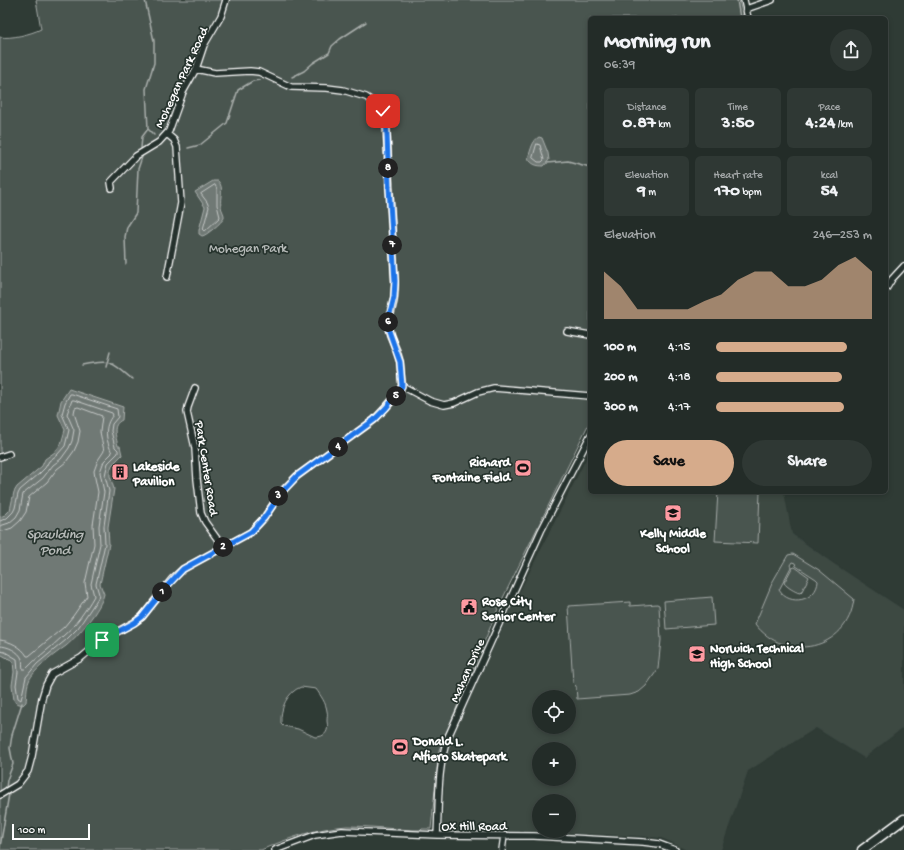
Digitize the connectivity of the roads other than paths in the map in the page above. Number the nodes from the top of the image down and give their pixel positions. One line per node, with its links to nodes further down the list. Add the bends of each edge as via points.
1 (226, 0): 6 (street, Mohegan Park Road, via 221,16 204,45)
2 (744, 0): 4 (street)
3 (772, 0): 4 (street)
4 (746, 9): 5 (street)
5 (748, 16)
6 (196, 69): 7 (street, Mohegan Park Road, via 183,92); 14 (street, via 215,73 259,72 291,87 332,88 356,93 370,98 381,108 387,128 395,281 388,328 400,362)
7 (167, 134): 8 (street, Mohegan Park Road, via 134,158 111,182); 10 (street, via 177,147 182,198)
8 (112, 188)
9 (904, 266): 11 (street)
10 (167, 277)
11 (888, 286)
12 (567, 331): 13 (street)
13 (588, 335)
14 (402, 386): 16 (street, via 430,401 444,405 483,390 497,388); 20 (street, via 374,420 289,484 257,527)
15 (195, 388): 20 (street, Park Center Road, via 187,411 195,448 200,510 205,522)
16 (588, 396)
17 (588, 440): 23 (street, Mahan Drive, via 541,531 448,737 442,762)
18 (9, 454): 19 (street)
19 (0, 457)
20 (223, 547): 21 (street, via 180,571 139,619 102,640 81,658 52,674 42,698 28,771 18,784)
21 (0, 794)
22 (904, 819): 28 (main road)
23 (438, 836): 24 (street, Ox Hill Road); 25 (street, Ox Hill Road, via 335,831 315,835)
24 (504, 836): 26 (street); 27 (street, Ox Hill Road, via 643,842)
25 (275, 850)
26 (502, 850)
27 (675, 850)
28 (862, 850)

